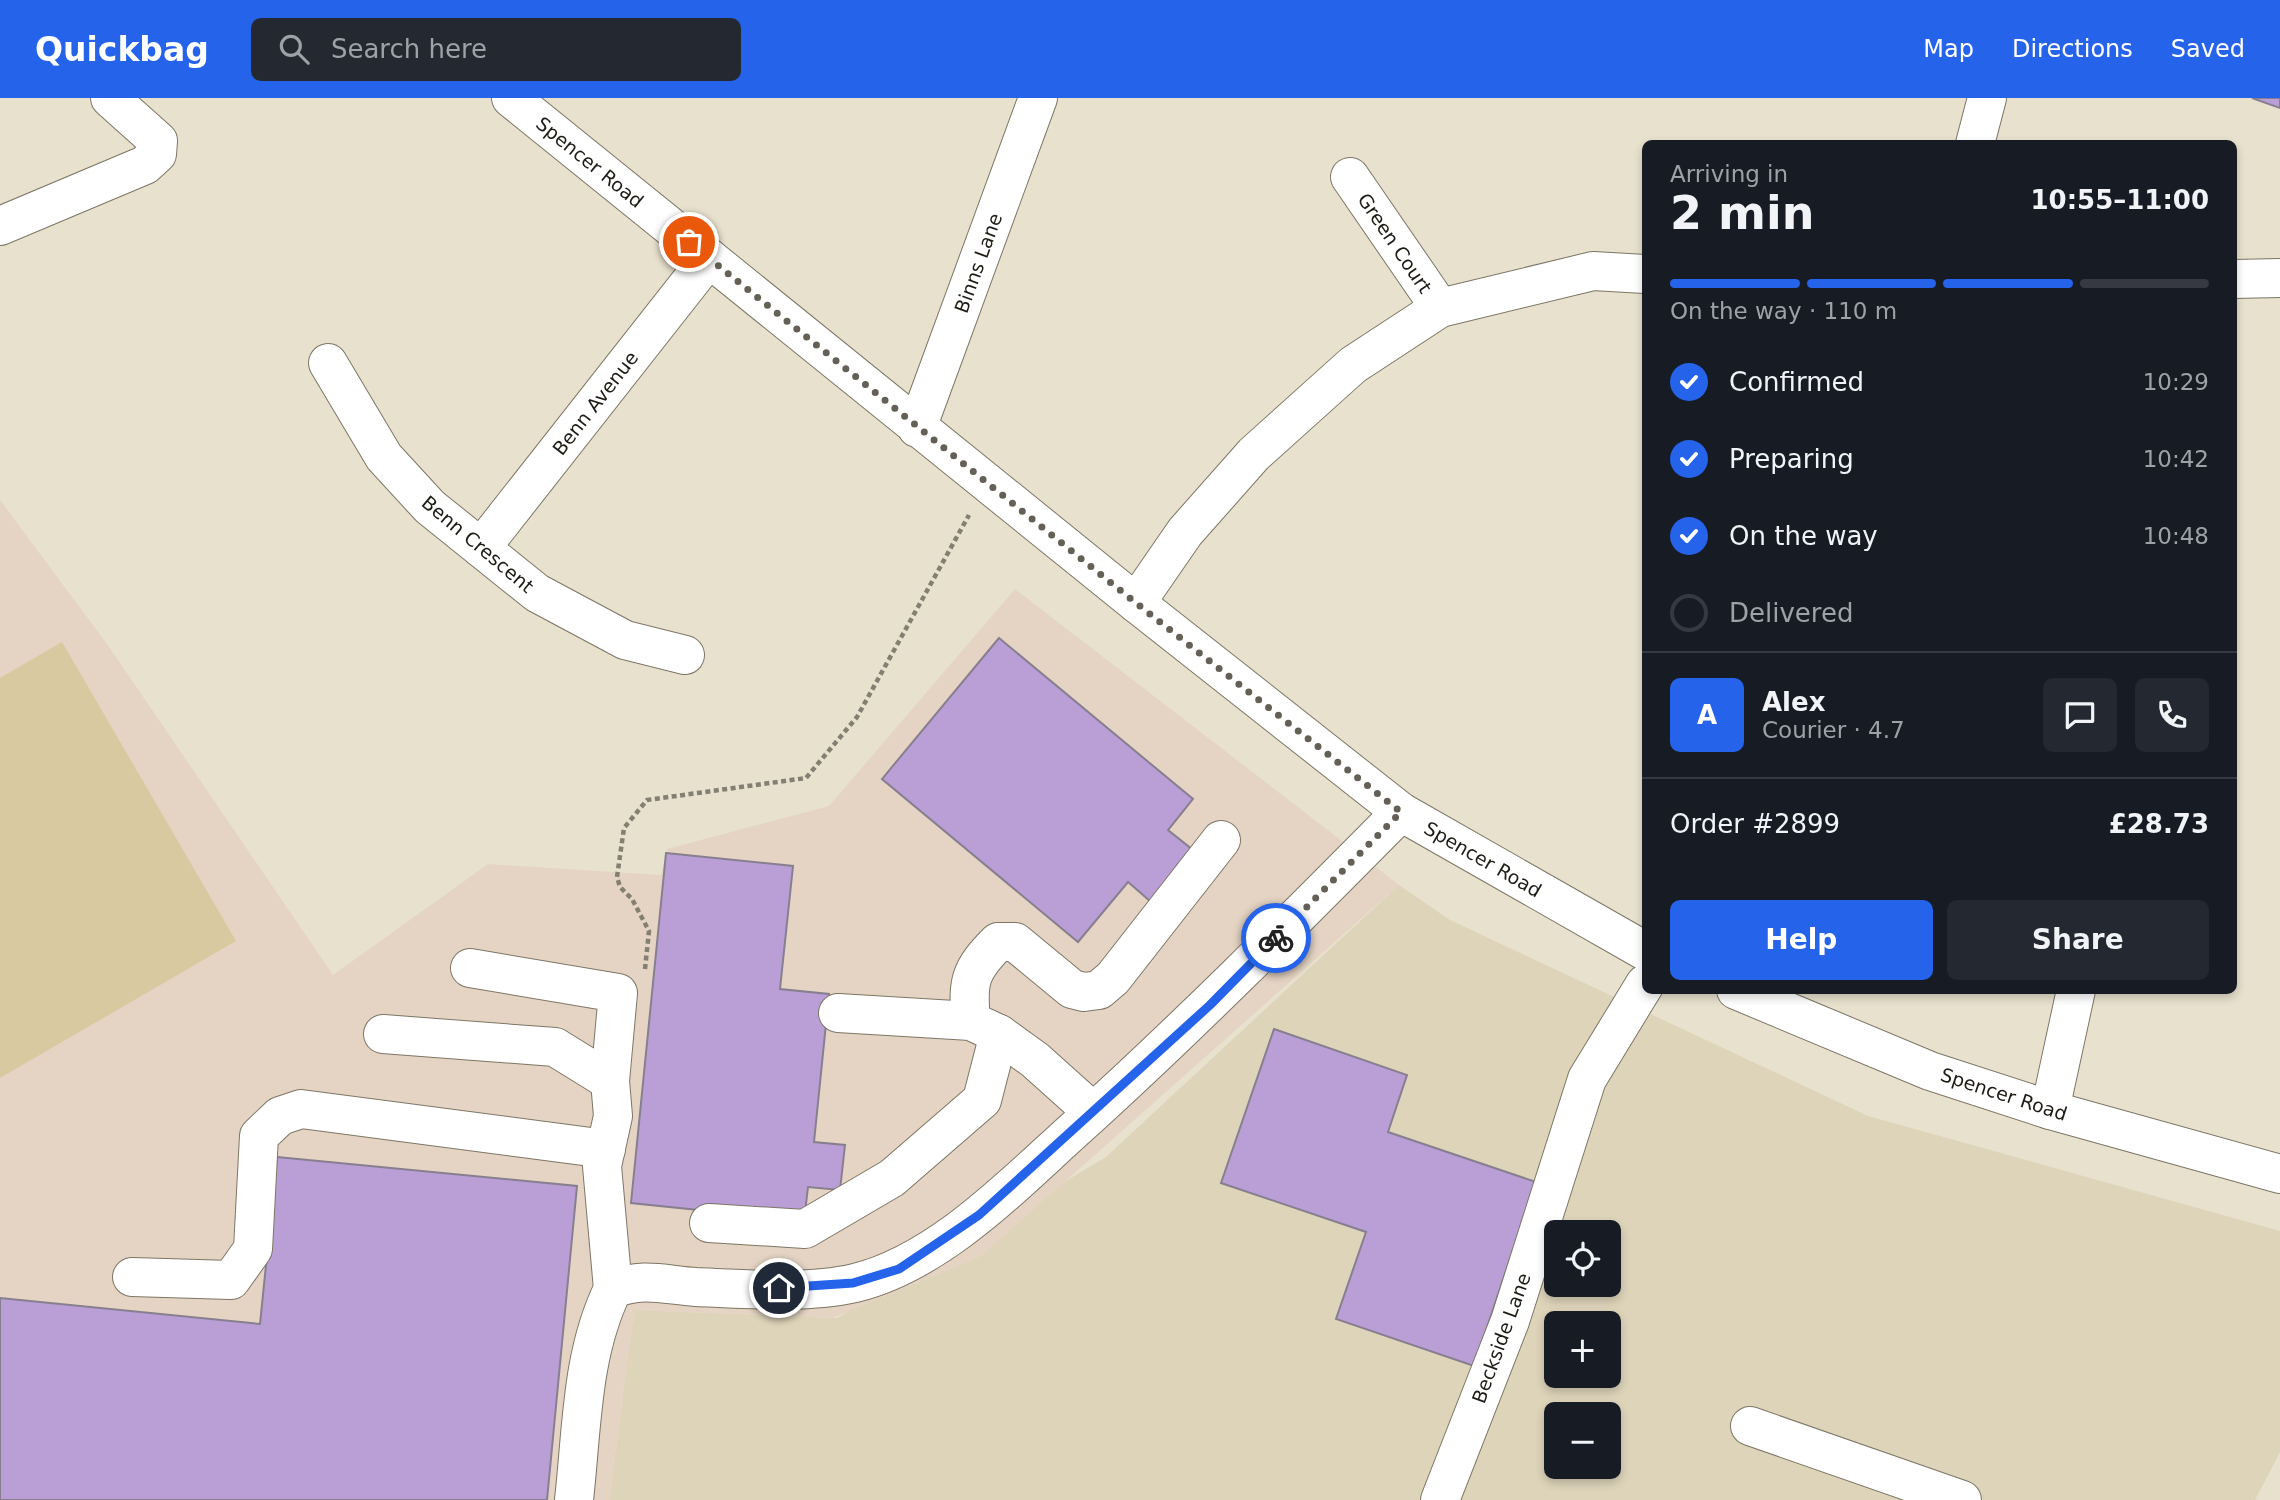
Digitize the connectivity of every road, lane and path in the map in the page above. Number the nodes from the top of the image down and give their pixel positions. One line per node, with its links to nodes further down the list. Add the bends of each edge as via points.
1 (110, 98): 7 (street, via 158,141 157,154 145,165)
2 (511, 98): 8 (street, Spencer Road)
3 (1038, 98): 14 (street, Binns Lane)
4 (1987, 98): 5 (street)
5 (1976, 140)
6 (1350, 177): 12 (street, Green Court)
7 (0, 226)
8 (709, 258): 14 (street, Spencer Road); 16 (street, Benn Avenue)
9 (1642, 274): 12 (street, via 1593,271)
10 (2280, 278): 11 (street)
11 (2237, 279)
12 (1440, 308): 17 (street, via 1353,365 1254,454 1185,532)
13 (328, 363): 16 (street, Benn Crescent, via 384,457 430,507)
14 (917, 428): 15 (street, Spencer Road)
15 (990, 486): 17 (street, Spencer Road); 23 (path, via 961,525 857,717 806,778 647,800 624,828 617,877 649,931)
16 (481, 548): 18 (street, Benn Crescent, via 559,605 625,639)
17 (1136, 603): 19 (street, Spencer Road)
18 (685, 655)
19 (1401, 812): 21 (street, Spencer Road); 32 (street, via 1210,1005)
20 (1221, 840): 28 (street, via 1099,990 1072,989 1016,943 999,942 977,963 967,988)
21 (1642, 949)
22 (470, 968): 30 (street, via 618,993)
23 (644, 980)
24 (1642, 989): 40 (street, Beckside Lane, via 1587,1079 1510,1321)
25 (1746, 994): 31 (street, Spencer Road, via 1930,1071)
26 (2075, 994): 31 (street)
27 (838, 1013): 28 (street)
28 (985, 1027): 32 (street, via 1035,1060); 35 (street, via 982,1100 892,1178 805,1229)
29 (383, 1034): 30 (street, via 555,1047)
30 (610, 1081): 33 (street, via 612,1116)
31 (2050, 1110): 34 (street, Spencer Road)
32 (1093, 1112): 37 (street, via 979,1215 899,1269 853,1283 807,1288 695,1287 634,1281)
33 (606, 1149): 36 (street, via 301,1110 280,1116 259,1136 253,1249 231,1280); 37 (street, via 602,1166)
34 (2280, 1174)
35 (709, 1223)
36 (132, 1278)
37 (612, 1289): 39 (street, via 589,1355)
38 (1750, 1426): 41 (street)
39 (575, 1500)
40 (1440, 1500)
41 (1962, 1500)

